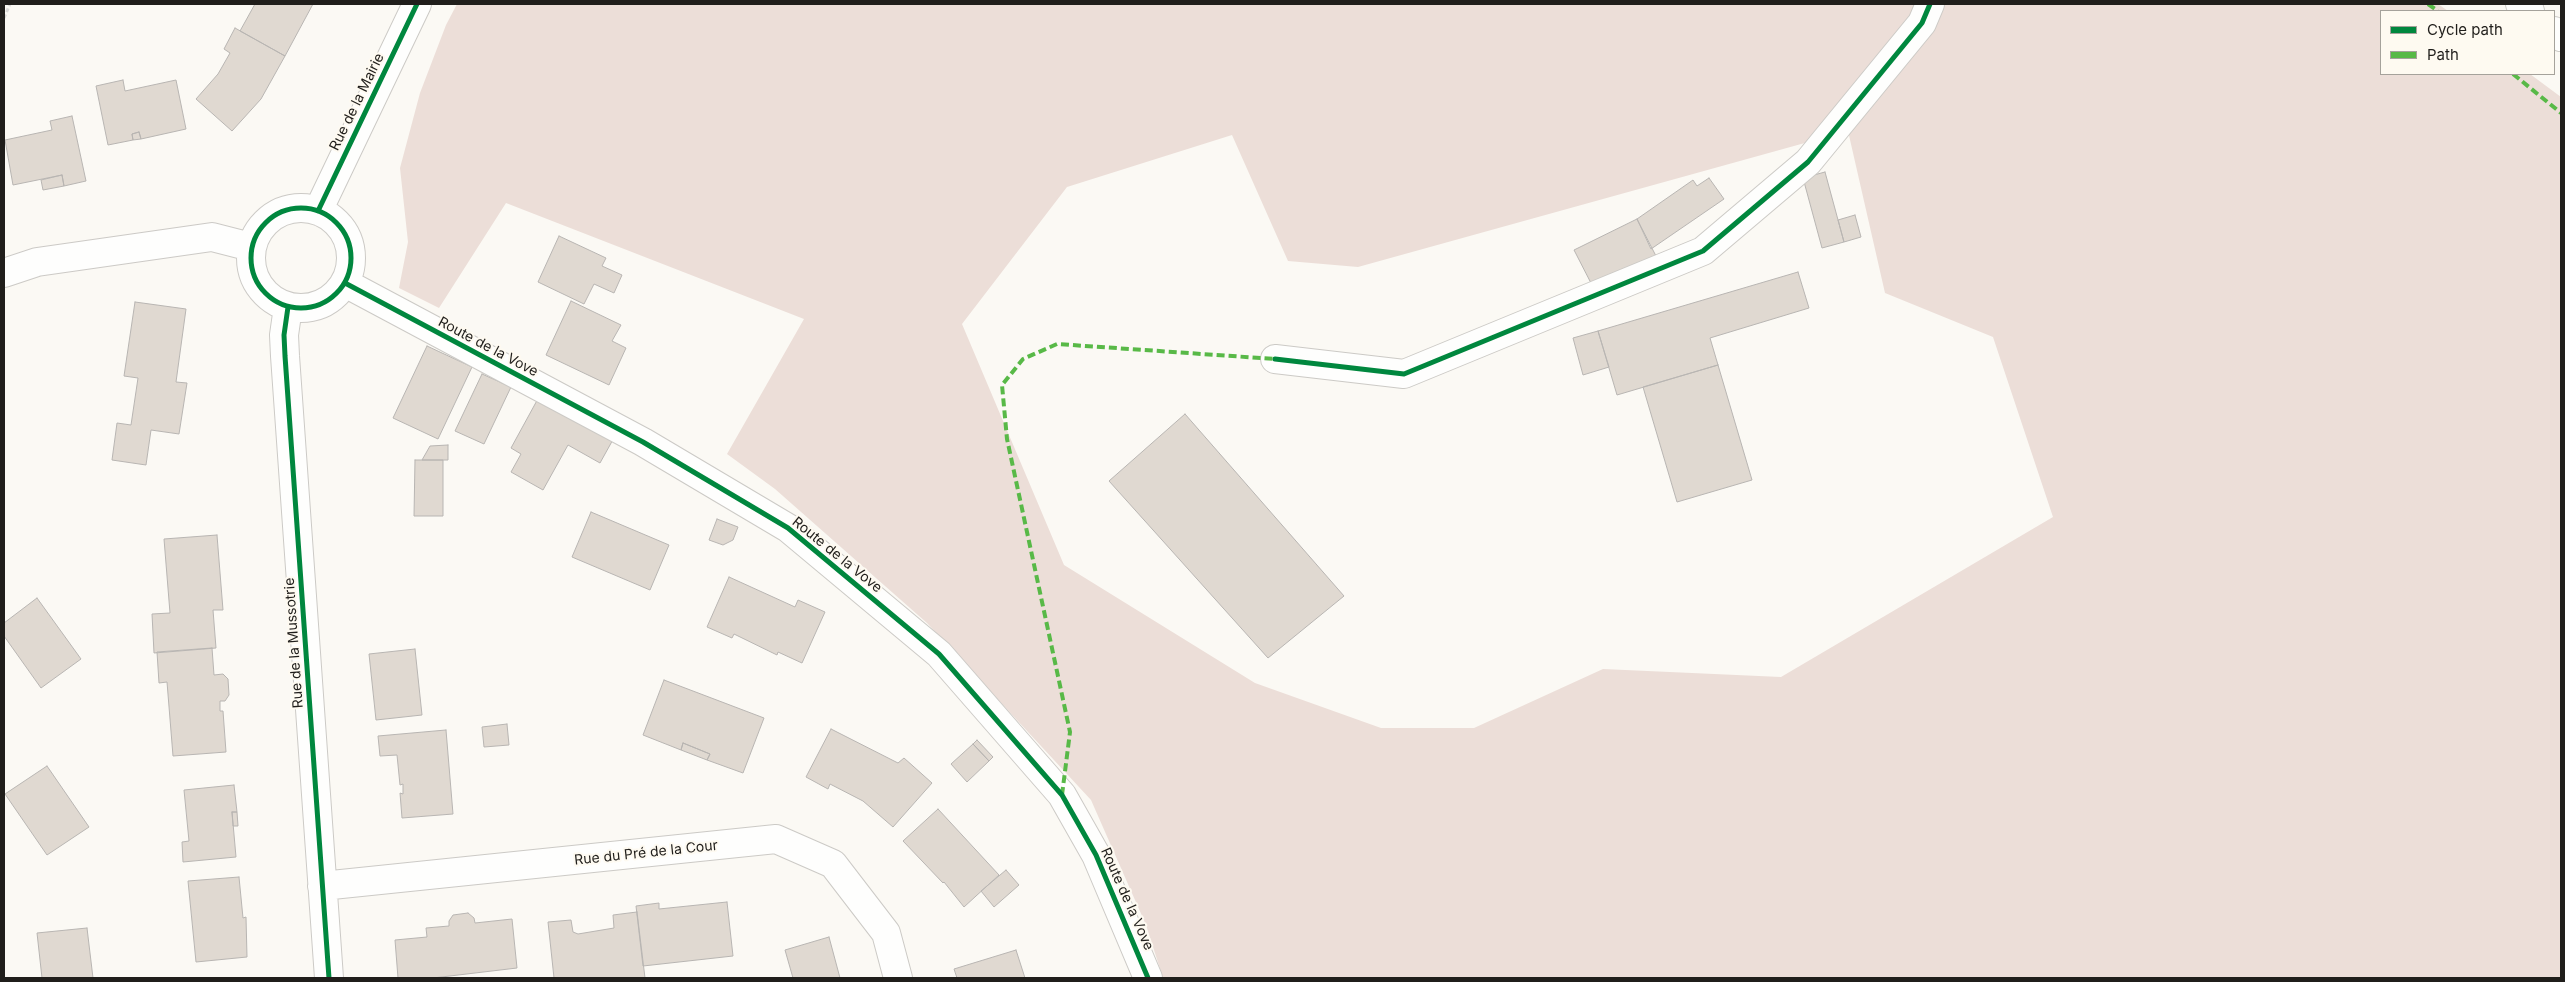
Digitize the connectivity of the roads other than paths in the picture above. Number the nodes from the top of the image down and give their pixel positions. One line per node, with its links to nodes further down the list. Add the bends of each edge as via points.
1 (417, 4): 3 (street, Rue de la Mairie)
2 (1930, 4): 8 (street, via 1922,23 1808,162 1702,251 1404,374)
3 (318, 211): 4 (street, via 284,210 270,218 258,231); 6 (street, via 342,228 348,241 350,269)
4 (251, 247): 5 (street, via 212,237 36,262); 7 (street, via 254,277 262,291)
5 (4, 273)
6 (345, 283): 7 (street, via 321,305); 12 (street, Route de la Vove, via 643,442 788,528 939,654 1062,794 1096,855)
7 (288, 307): 9 (street, Rue de la Mussotrie, via 285,356)
8 (1275, 359)
9 (322, 886): 10 (street, Rue de la Mussotrie); 11 (street, Rue du Pré de la Cour, via 776,840 833,864 886,932)
10 (329, 978)
11 (898, 978)
12 (1148, 978)

